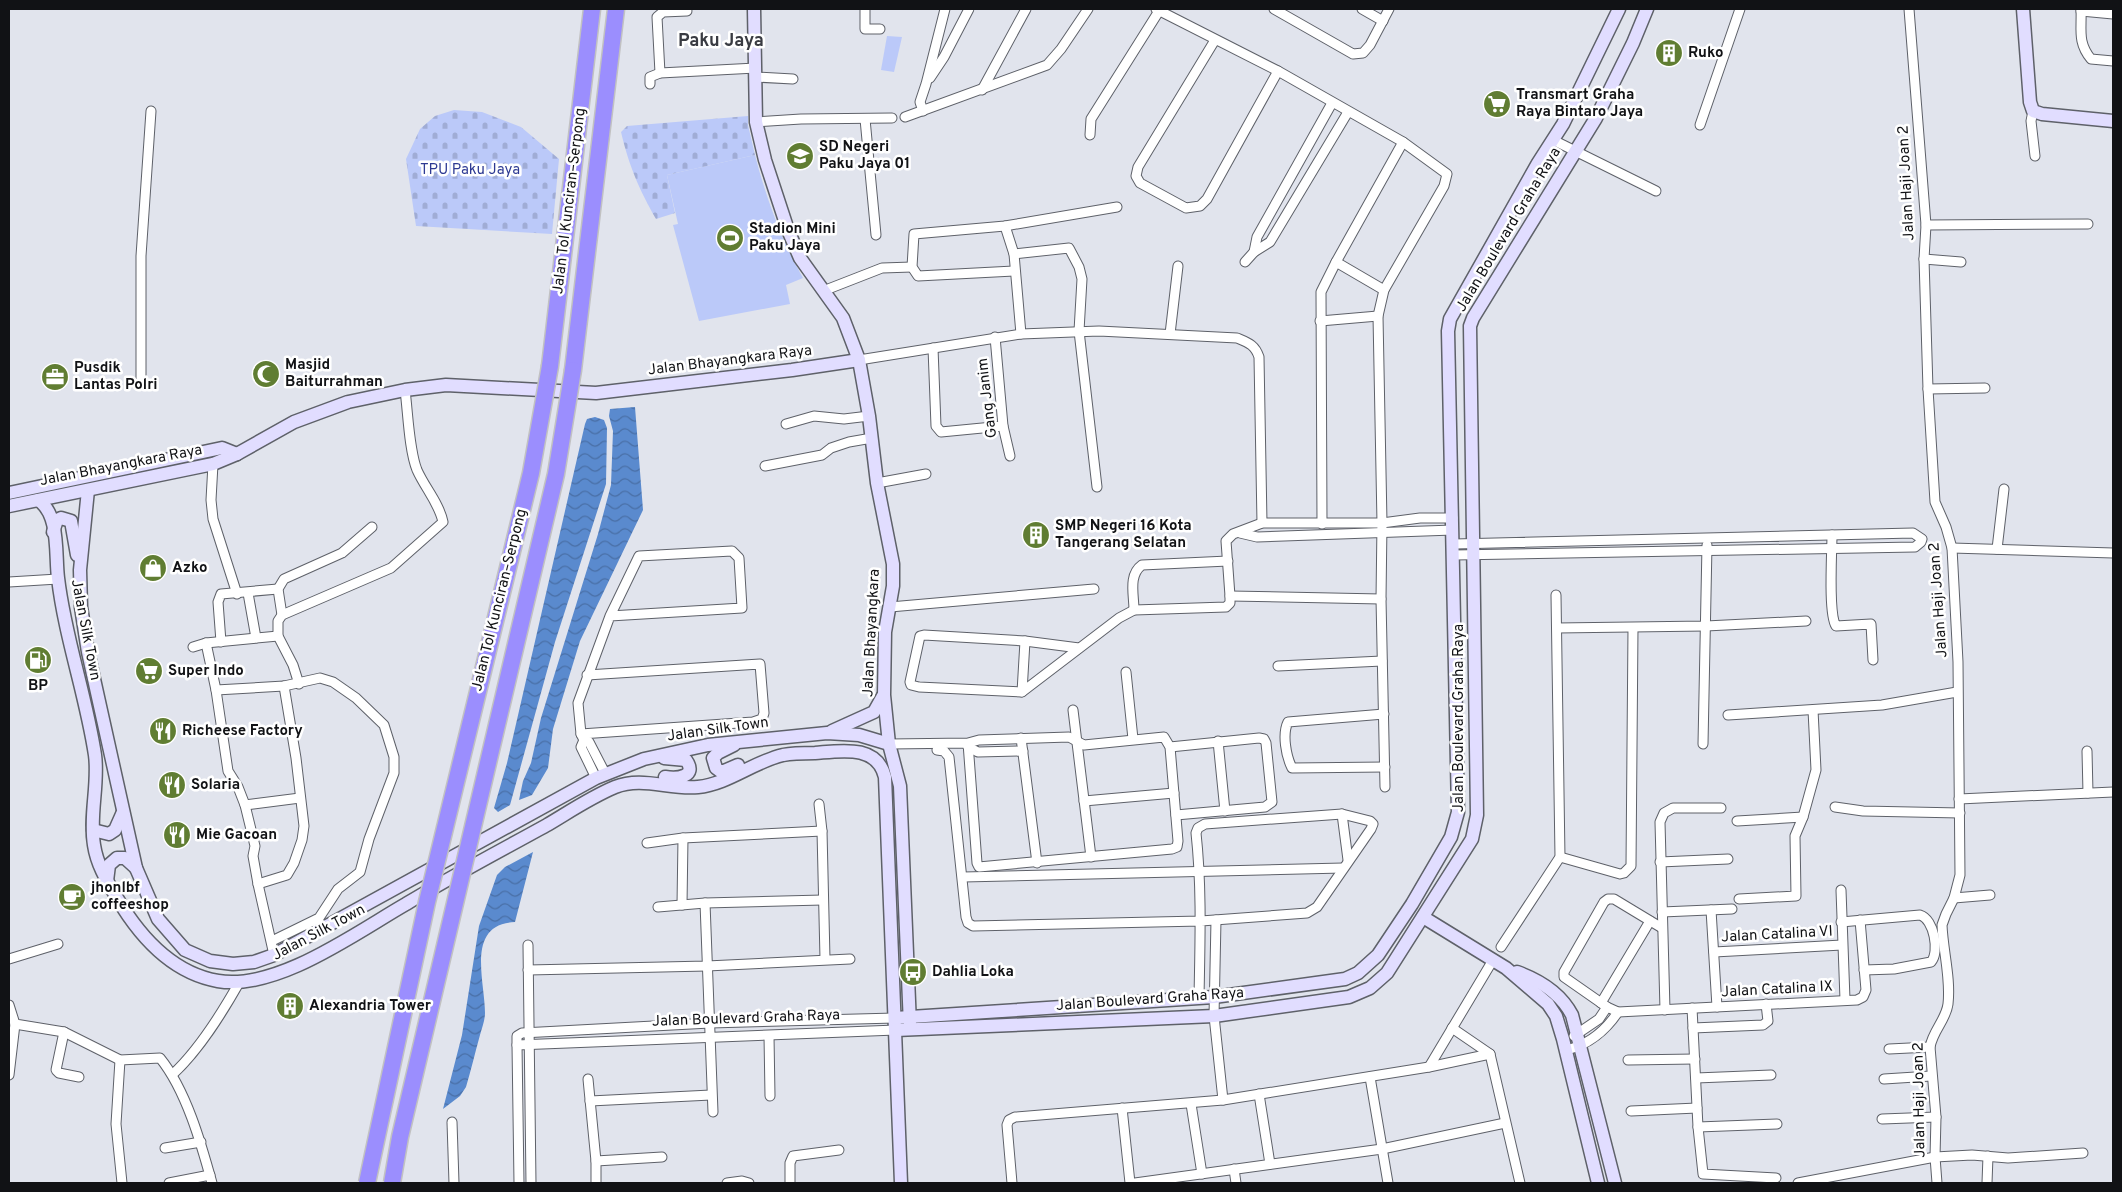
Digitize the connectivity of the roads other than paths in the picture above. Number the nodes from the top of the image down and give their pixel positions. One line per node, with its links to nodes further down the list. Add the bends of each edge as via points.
1 (592, 9): 316 (highway, Jalan Tol Kunciran–Serpong, bridge, via 550,366 530,473 427,902)
2 (616, 9): 317 (highway, Jalan Tol Kunciran–Serpong, bridge, via 573,370 556,474 400,1137)
3 (754, 9): 26 (main road, Jalan Bhayangkara)
4 (865, 9): 22 (street, via 866,29)
5 (945, 9): 30 (street)
6 (969, 9): 30 (street)
7 (1026, 9): 31 (street)
8 (1088, 9): 31 (street, via 1047,64)
9 (1274, 9): 21 (street, via 1353,54 1363,54)
10 (1362, 9): 21 (street)
11 (1389, 9): 21 (street)
12 (1620, 9): 44 (main road, Jalan Boulevard Graha Raya)
13 (1647, 9): 46 (main road, Jalan Boulevard Graha Raya, via 1596,118)
14 (1740, 9): 42 (street)
15 (1909, 9): 51 (street, Jalan Haji Joan 2)
16 (2024, 9): 35 (main road)
17 (1157, 10): 23 (street); 43 (street, via 1091,120)
18 (2081, 10): 20 (street); 24 (street, via 2084,50 2091,59)
19 (687, 11): 27 (street, via 663,12 656,17)
20 (2113, 14)
21 (1383, 21)
22 (880, 29)
23 (1215, 40): 25 (street); 25 (street, via 1138,167 1136,176 1140,183 1186,208 1200,206 1207,199)
24 (2113, 61)
25 (1278, 71): 32 (street)
26 (755, 72): 27 (street); 28 (street); 41 (main road, Jalan Bhayangkara)
27 (660, 73): 29 (street, via 650,77)
28 (793, 79)
29 (650, 84)
30 (926, 84): 34 (street, via 920,102)
31 (982, 90): 34 (street)
32 (1332, 103): 36 (street); 54 (street, via 1257,237)
33 (151, 111): 73 (street, via 141,256)
34 (923, 111): 37 (street)
35 (2033, 111): 40 (main road); 47 (street)
36 (1348, 112): 45 (street); 54 (street, via 1270,242)
37 (905, 117)
38 (892, 118): 39 (street)
39 (865, 119): 41 (street); 53 (street)
40 (2113, 121)
41 (756, 122): 64 (main road, Jalan Bhayangkara, via 788,232 804,265)
42 (1700, 125)
43 (1090, 135)
44 (1553, 140): 46 (street); 99 (main road, Jalan Boulevard Graha Raya, via 1450,319)
45 (1403, 142): 58 (street); 63 (street, via 1447,174 1444,186)
46 (1575, 152): 48 (street); 106 (main road, Jalan Boulevard Graha Raya, via 1470,326)
47 (2035, 156)
48 (1656, 191)
49 (1117, 207): 52 (street)
50 (2088, 224): 51 (street)
51 (1926, 225): 56 (street, Jalan Haji Joan 2)
52 (1005, 226): 55 (street); 61 (street, via 914,234)
53 (876, 235)
54 (1254, 252): 57 (street)
55 (1014, 254): 62 (street); 67 (street, via 1069,248 1082,279)
56 (1924, 259): 59 (street); 75 (street, Jalan Haji Joan 2)
57 (1245, 262)
58 (1336, 262): 63 (street); 66 (street, via 1321,292)
59 (1961, 262)
60 (1178, 266): 69 (street)
61 (912, 267): 62 (street, via 918,276); 64 (street, via 882,268)
62 (1014, 271): 68 (street)
63 (1384, 290): 65 (street)
64 (822, 291): 72 (main road, Jalan Bhayangkara, via 843,318)
65 (1378, 316): 66 (street); 97 (street)
66 (1320, 321): 98 (street)
67 (1079, 332): 68 (street, Jalan Bhayangkara Raya); 69 (street, Jalan Bhayangkara Raya); 88 (street)
68 (1021, 334): 70 (street, Jalan Bhayangkara Raya)
69 (1170, 334): 96 (street, Jalan Bhayangkara Raya, via 1237,338 1256,349 1259,357)
70 (996, 337): 71 (street, Jalan Bhayangkara Raya); 79 (street, Gang Janim)
71 (933, 348): 72 (street, Jalan Bhayangkara Raya); 79 (street, via 938,430)
72 (858, 360): 76 (main road, Jalan Bhayangkara Raya, via 596,393 446,385); 77 (main road, Jalan Bhayangkara)
73 (141, 384)
74 (1985, 388): 75 (street)
75 (1928, 389): 108 (street, Jalan Haji Joan 2, via 1935,502)
76 (405, 390): 81 (main road, Jalan Bhayangkara Raya, via 348,402 294,422); 126 (street, via 417,469 443,522 391,568)
77 (869, 416): 78 (street, via 844,419 814,416); 80 (main road, Jalan Bhayangkara)
78 (786, 424)
79 (1003, 426): 82 (street, Gang Janim)
80 (872, 438): 84 (street, via 831,448 822,455); 86 (main road, Jalan Bhayangkara)
81 (237, 454): 83 (main road, Jalan Bhayangkara Raya); 87 (main road, Jalan Bhayangkara Raya, via 222,448)
82 (1010, 456)
83 (212, 464): 90 (main road, Jalan Bhayangkara Raya); 120 (street, via 213,519)
84 (765, 466)
85 (926, 474): 86 (street)
86 (877, 483): 124 (main road, Jalan Bhayangkara, via 893,564)
87 (48, 485): 91 (main road, Jalan Bhayangkara Raya); 92 (main road)
88 (1097, 487)
89 (2004, 489): 110 (street)
90 (88, 490): 92 (main road, Jalan Bhayangkara Raya); 95 (main road, Jalan Silk Town)
91 (9, 493)
92 (66, 494): 93 (main road, Jalan Bhayangkara Raya); 95 (main road, via 78,504)
93 (38, 500): 94 (main road, Jalan Bhayangkara Raya); 101 (main road, Jalan Silk Town, via 47,506)
94 (9, 506)
95 (85, 521): 114 (main road, Jalan Silk Town)
96 (1262, 523): 98 (street); 102 (street)
97 (1382, 523): 98 (street); 99 (street, via 1420,518); 103 (street)
98 (1322, 524)
99 (1453, 524): 103 (street); 109 (main road, Jalan Boulevard Graha Raya)
100 (372, 527): 117 (street, via 342,553 284,579)
101 (53, 532): 114 (main road, via 57,520 70,521); 115 (main road, Jalan Silk Town)
102 (1240, 533): 103 (street, via 1257,538); 113 (street, via 1233,534 1226,541)
103 (1382, 533): 123 (street)
104 (1832, 534): 105 (street); 107 (street); 107 (street, via 1916,533 1922,539 1915,547)
105 (1706, 537): 106 (street); 111 (street)
106 (1474, 548): 109 (street); 111 (street); 219 (main road, Jalan Boulevard Graha Raya, via 1477,816 1472,839)
107 (1832, 548): 111 (street); 139 (street, via 1834,622 1836,626 1871,624)
108 (1952, 548): 110 (street); 148 (street, Jalan Haji Joan 2)
109 (1454, 549): 242 (main road, Jalan Boulevard Graha Raya, via 1458,812 1451,837 1386,943 1369,965 1358,973 1345,979)
110 (1997, 549): 112 (street)
111 (1708, 550): 129 (street)
112 (2113, 553)
113 (1228, 561): 122 (street); 125 (street, via 1142,565 1133,579)
114 (80, 570): 187 (main road, Jalan Silk Town, via 81,607 88,652)
115 (58, 580): 116 (street); 193 (main road, Jalan Silk Town, via 95,757)
116 (9, 582)
117 (278, 588): 119 (street); 126 (street)
118 (1094, 589): 124 (street)
119 (248, 593): 120 (street); 133 (street)
120 (237, 594): 135 (street, via 219,597)
121 (1556, 595): 130 (street)
122 (1230, 596): 123 (street); 125 (street, via 1226,608)
123 (1380, 599): 140 (street)
124 (890, 607): 149 (main road, Jalan Bhayangkara)
125 (1134, 610): 138 (street)
126 (282, 614): 132 (street, via 278,621)
127 (610, 616): 127 (street, via 639,556 732,551 739,558 742,608); 143 (street)
128 (1806, 621): 129 (street)
129 (1706, 626): 131 (street); 163 (street)
130 (1557, 628): 131 (street); 197 (street)
131 (1633, 628): 197 (street, via 1632,862 1628,870 1620,874)
132 (278, 636): 133 (street); 144 (street)
133 (256, 638): 135 (street)
134 (1025, 640): 138 (street); 147 (street); 147 (street, via 920,636 910,682 920,687)
135 (222, 642): 136 (street)
136 (206, 643): 137 (street); 146 (street)
137 (193, 647)
138 (1079, 648): 147 (street)
139 (1873, 660)
140 (1382, 661): 141 (street); 152 (street)
141 (1278, 666)
142 (1126, 672): 158 (street)
143 (587, 675): 155 (street, via 578,703); 155 (street, via 760,664 764,713 762,719 753,722)
144 (299, 684): 145 (street); 226 (street, via 320,678 333,682 356,698 384,725 394,758 394,774 360,872 338,889 319,918)
145 (284, 686): 146 (street); 179 (street)
146 (216, 690): 183 (street, via 228,771)
147 (1022, 692)
148 (1957, 692): 151 (street, via 1882,705); 180 (street, Jalan Haji Joan 2)
149 (884, 695): 154 (main road, via 874,712); 162 (main road, Jalan Bhayangkara)
150 (1072, 710): 160 (street)
151 (1813, 710): 153 (street); 191 (street, via 1816,770)
152 (1384, 714): 172 (street); 172 (street, via 1288,722 1285,727 1288,760 1292,768)
153 (1728, 715)
154 (827, 733): 159 (main road, Jalan Silk Town); 162 (main road, Jalan Silk Town)
155 (582, 737): 173 (street, via 581,747)
156 (1021, 738): 157 (street); 160 (street, via 1068,736); 167 (street)
157 (993, 739): 164 (street); 168 (street)
158 (1133, 739): 160 (street, via 1084,745); 165 (street, via 1164,737)
159 (744, 740): 170 (main road, Jalan Silk Town, via 676,750); 171 (main road, via 718,752 713,758 716,768 724,771 735,766)
160 (1077, 740): 181 (street)
161 (1218, 740): 165 (street); 186 (street); 186 (street, via 1264,739 1272,802 1265,807)
162 (889, 744): 164 (street); 254 (main road, Jalan Bhayangkara, via 900,786)
163 (1703, 744)
164 (968, 745): 168 (street, via 978,752); 201 (street, via 979,867)
165 (1170, 747): 178 (street)
166 (937, 750): 205 (street, via 944,751 949,757)
167 (1023, 750): 168 (street); 201 (street)
168 (995, 751)
169 (2088, 752): 176 (street)
170 (644, 759): 173 (main road, Jalan Silk Town); 174 (main road, via 686,760 690,770 679,779 657,777)
171 (756, 764): 174 (main road, Jalan Silk Town, via 718,782 698,787); 256 (main road, Jalan Silk Town, via 783,755 851,750 880,763 885,777)
172 (1384, 766): 175 (street)
173 (601, 776): 232 (main road, Jalan Silk Town)
174 (639, 783): 241 (main road, Jalan Silk Town, via 616,786 309,960 274,975)
175 (1384, 787)
176 (2088, 792): 177 (street); 180 (street)
177 (2113, 792)
178 (1174, 793): 181 (street); 190 (street)
179 (300, 798): 183 (street); 207 (street, via 304,826 294,863 287,875)
180 (1959, 799): 188 (street, Jalan Haji Joan 2)
181 (1084, 802): 198 (street)
182 (819, 804): 194 (street)
183 (245, 805): 207 (street, via 255,846 253,856)
184 (1835, 807): 188 (street, via 1863,811)
185 (1721, 808): 200 (street, via 1673,808 1664,813 1660,822)
186 (1225, 811): 190 (street)
187 (123, 812): 193 (main road, via 115,830 108,834); 203 (main road, Jalan Silk Town)
188 (1960, 813): 210 (street, Jalan Haji Joan 2, via 1960,874)
189 (1342, 814): 202 (street); 202 (street, via 1373,824); 204 (street, via 1205,824 1198,828 1196,834)
190 (1176, 815): 198 (street, via 1177,847)
191 (1803, 817): 192 (street); 211 (street, via 1795,836 1796,896)
192 (1737, 821)
193 (93, 830): 206 (main road, Jalan Silk Town, via 97,858)
194 (822, 831): 195 (street); 212 (street)
195 (682, 838): 196 (street); 214 (street)
196 (647, 844)
197 (1560, 857): 230 (street)
198 (1091, 858): 201 (street)
199 (1728, 859): 200 (street)
200 (1660, 862): 218 (street)
201 (1036, 863)
202 (1345, 864): 204 (street); 220 (street, via 1317,907 1308,913)
203 (136, 868): 206 (main road, via 125,858 117,858 109,865); 232 (main road, Jalan Silk Town, via 158,919 185,950 210,961 232,964 254,962)
204 (1200, 872): 205 (street); 222 (street)
205 (963, 877): 222 (street, via 966,917 973,926)
206 (107, 881): 241 (main road, Jalan Silk Town, via 153,947 172,962 204,978)
207 (258, 884): 226 (street)
208 (1841, 890): 224 (street)
209 (1990, 895): 210 (street)
210 (1954, 898): 268 (street, Jalan Haji Joan 2, via 1942,925 1948,1004)
211 (1739, 899)
212 (823, 900): 213 (street); 235 (street)
213 (705, 903): 214 (street); 237 (street)
214 (682, 905): 215 (street)
215 (658, 907)
216 (1732, 909): 217 (street)
217 (1711, 910): 218 (street); 231 (street)
218 (1662, 912): 225 (street)
219 (1423, 917): 236 (main road); 252 (main road, Jalan Boulevard Graha Raya, via 1387,973 1360,993)
220 (1216, 920): 222 (street); 242 (street)
221 (1860, 920): 224 (street); 240 (street); 240 (street, via 1924,916 1930,924 1934,941 1935,957 1927,964)
222 (1201, 921): 243 (street)
223 (1650, 922): 225 (street); 247 (street); 247 (street, via 1614,899 1608,899 1563,973 1565,978)
224 (1841, 922): 229 (street)
225 (1662, 928): 250 (street)
226 (272, 940): 232 (street)
227 (58, 944): 234 (street)
228 (528, 945): 239 (street)
229 (1842, 945): 231 (street, Jalan Catalina VI); 244 (street)
230 (1501, 947)
231 (1714, 952): 248 (street)
232 (274, 955)
233 (850, 958): 235 (street)
234 (9, 959)
235 (825, 959): 237 (street)
236 (1493, 960): 238 (main road); 257 (street)
237 (708, 966): 239 (street); 253 (street)
238 (1506, 968): 263 (main road, via 1529,976 1558,995 1572,1015); 267 (main road, via 1548,1004 1556,1016)
239 (528, 970): 260 (street)
240 (1864, 970): 244 (street, Jalan Catalina IX, via 1866,990 1863,997)
241 (240, 982): 275 (street, via 209,1030)
242 (1214, 997): 243 (main road, Jalan Boulevard Graha Raya); 252 (street)
243 (1199, 998): 254 (main road, Jalan Boulevard Graha Raya)
244 (1845, 1000): 245 (street, Jalan Catalina IX)
245 (1766, 1004): 248 (street, Jalan Catalina IX); 258 (street, via 1768,1021 1763,1025)
246 (9, 1005): 255 (street)
247 (1604, 1005): 251 (street); 263 (street, via 1599,1019)
248 (1717, 1007): 249 (street, Jalan Catalina IX)
249 (1692, 1008): 250 (street, Jalan Catalina IX); 258 (street)
250 (1665, 1010): 251 (street, Jalan Catalina IX)
251 (1618, 1012): 263 (street, via 1609,1026)
252 (1214, 1016): 254 (main road, Jalan Boulevard Graha Raya); 287 (street)
253 (710, 1023): 256 (street, Jalan Boulevard Graha Raya); 260 (street, Jalan Boulevard Graha Raya); 261 (street)
254 (910, 1023): 256 (main road, Jalan Boulevard Graha Raya); 266 (main road)
255 (15, 1024): 259 (street); 276 (street)
256 (896, 1024): 262 (street, Jalan Boulevard Graha Raya); 266 (main road)
257 (1452, 1028): 270 (street); 274 (street)
258 (1693, 1028): 271 (street)
259 (64, 1032): 272 (street); 280 (street, via 56,1069 58,1073)
260 (530, 1032): 264 (street, via 522,1032); 265 (street)
261 (710, 1036): 262 (street, Jalan Boulevard Graha Raya); 265 (street, Jalan Boulevard Graha Raya); 285 (street)
262 (769, 1036): 286 (street)
263 (1578, 1042): 267 (street); 333 (main road)
264 (517, 1044): 265 (street, Jalan Boulevard Graha Raya); 319 (street)
265 (530, 1044): 320 (street)
266 (897, 1044): 325 (main road)
267 (1565, 1045): 332 (main road)
268 (1930, 1046): 269 (street); 279 (street, Jalan Haji Joan 2)
269 (1889, 1049)
270 (1490, 1054): 274 (street); 297 (street)
271 (1695, 1059): 273 (street); 281 (street)
272 (120, 1060): 275 (street, via 160,1058); 314 (street, via 116,1124)
273 (1628, 1060)
274 (1429, 1067): 278 (street)
275 (173, 1074): 300 (street)
276 (9, 1075)
277 (1771, 1075): 281 (street)
278 (1370, 1076): 284 (street); 302 (street)
279 (1931, 1076): 283 (street); 294 (street, Jalan Haji Joan 2)
280 (79, 1077)
281 (1696, 1078): 291 (street)
282 (588, 1079): 288 (street)
283 (1884, 1079)
284 (1259, 1094): 287 (street); 309 (street)
285 (711, 1095): 288 (street); 293 (street)
286 (770, 1096)
287 (1224, 1100): 289 (street)
288 (590, 1101): 308 (street)
289 (1191, 1104): 290 (street); 311 (street)
290 (1122, 1108): 326 (street, via 1012,1118 1007,1125); 327 (street)
291 (1697, 1108): 292 (street); 299 (street)
292 (1631, 1110)
293 (713, 1112)
294 (1936, 1117): 295 (street); 307 (street, Jalan Haji Joan 2)
295 (1882, 1119)
296 (452, 1122): 318 (street)
297 (1505, 1123): 302 (street); 331 (street)
298 (1777, 1124): 299 (street)
299 (1698, 1127): 312 (street, via 1703,1174)
300 (201, 1142): 301 (street); 313 (street)
301 (165, 1148)
302 (1382, 1149): 309 (street); 330 (street)
303 (839, 1150): 324 (street, via 793,1156)
304 (2083, 1153): 305 (street, via 2008,1158)
305 (1988, 1156): 307 (street); 336 (street)
306 (662, 1157): 308 (street)
307 (1935, 1157): 334 (street); 335 (street, Jalan Haji Joan 2)
308 (596, 1161): 321 (street)
309 (1270, 1164): 310 (street)
310 (1234, 1169): 311 (street); 329 (street)
311 (1202, 1174): 328 (street)
312 (1776, 1178)
313 (211, 1179): 315 (street)
314 (122, 1183)
315 (169, 1183)
316 (367, 1183)
317 (392, 1183)
318 (454, 1183)
319 (519, 1183)
320 (531, 1183)
321 (596, 1183)
322 (727, 1183): 323 (street)
323 (749, 1183)
324 (790, 1183)
325 (901, 1183)
326 (1012, 1183)
327 (1130, 1183)
328 (1135, 1183)
329 (1236, 1183)
330 (1388, 1183)
331 (1520, 1183)
332 (1596, 1183)
333 (1615, 1183)
334 (1798, 1183)
335 (1937, 1183)
336 (1987, 1183)

